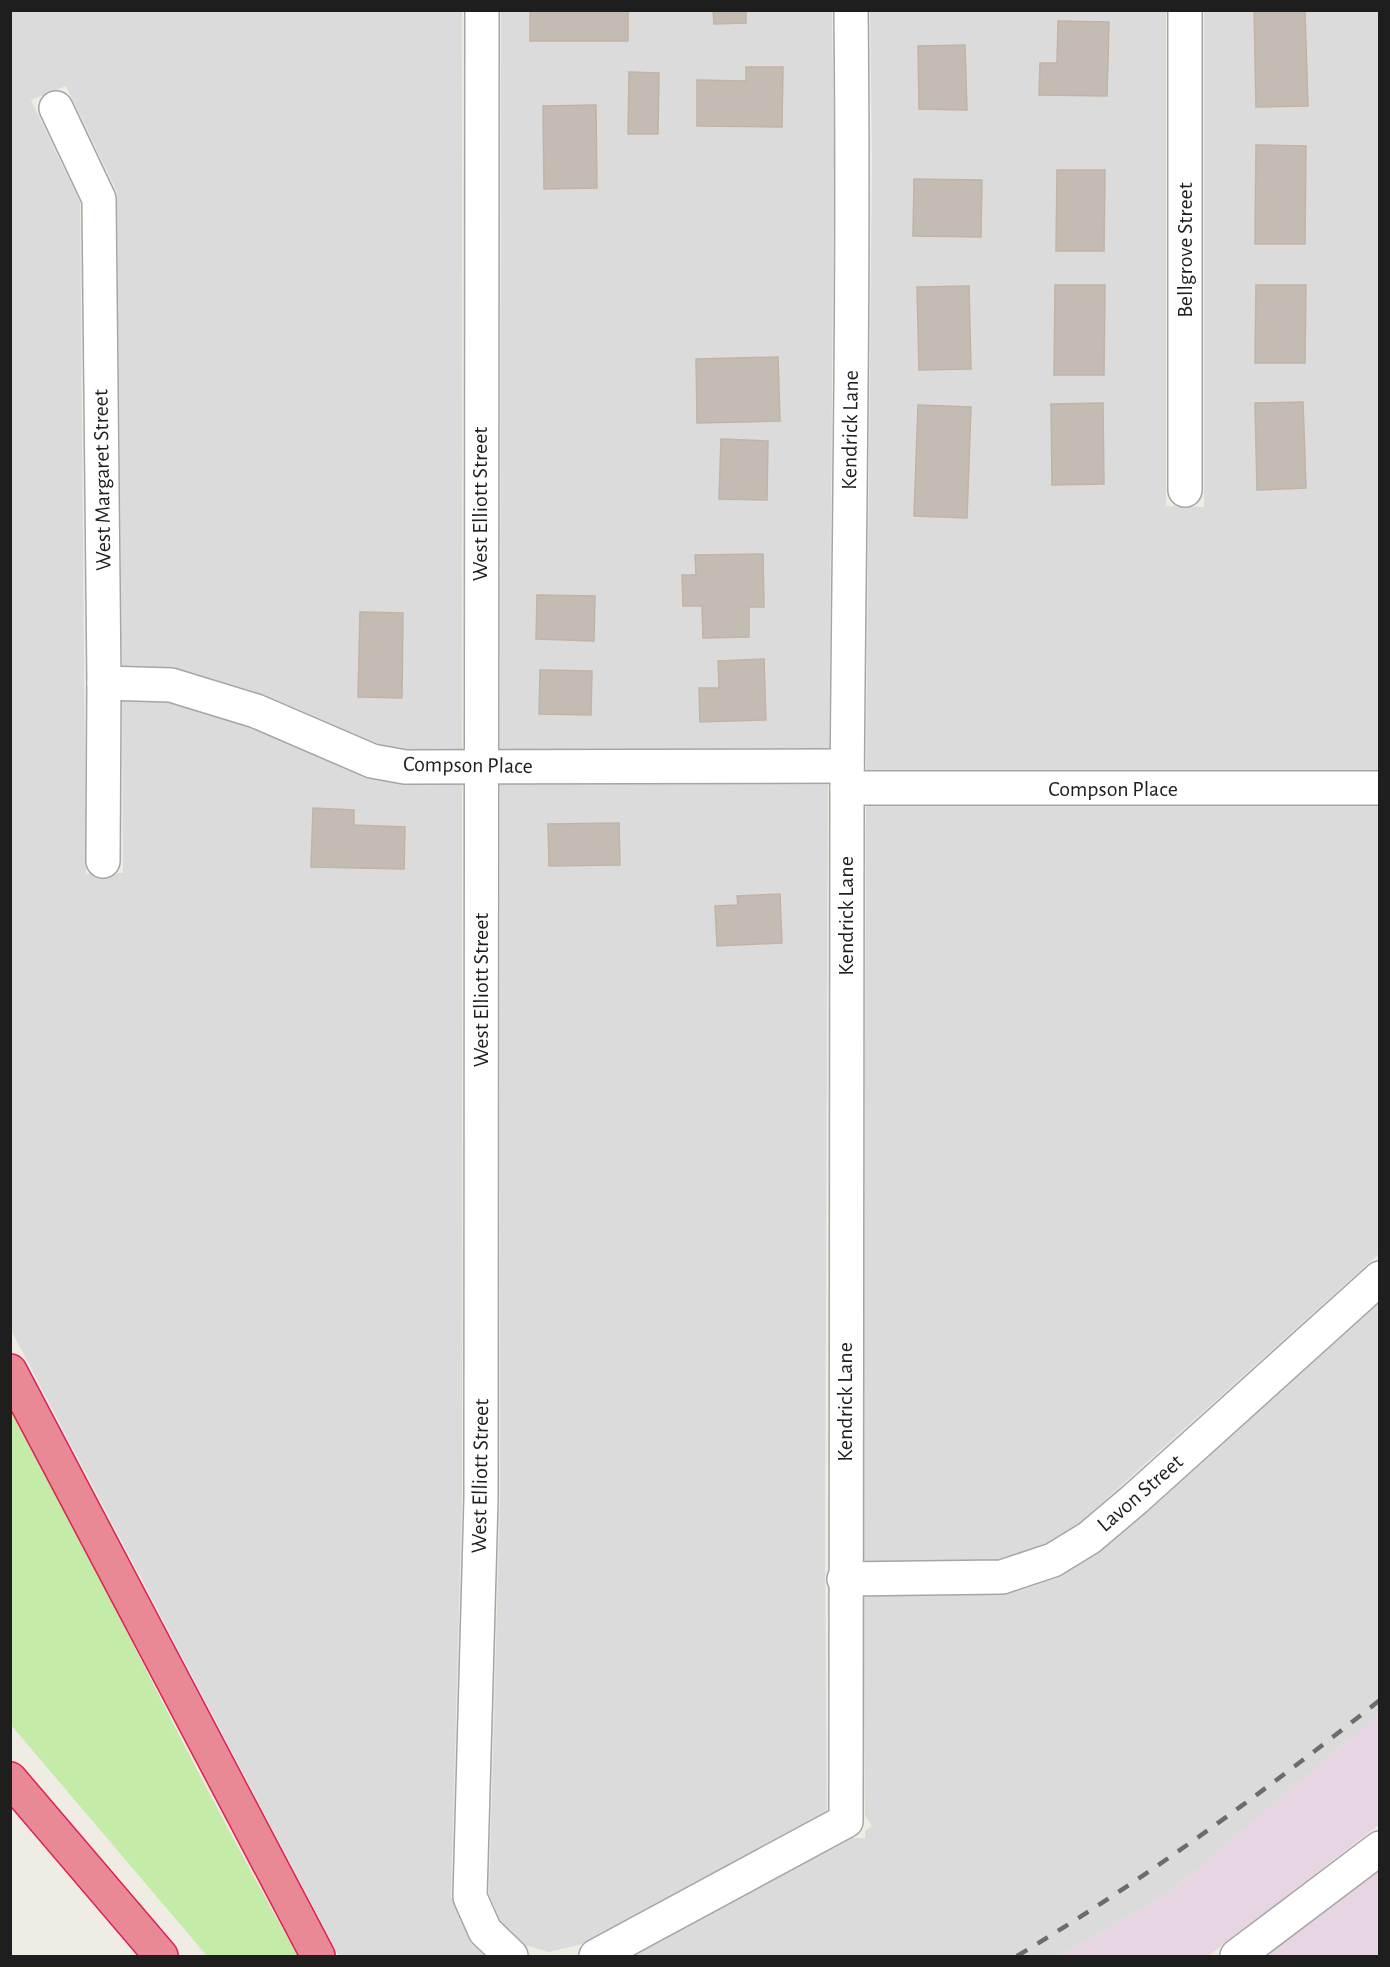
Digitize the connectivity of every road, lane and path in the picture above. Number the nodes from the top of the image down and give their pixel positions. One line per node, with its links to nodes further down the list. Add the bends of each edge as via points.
1 (482, 10): 7 (street, West Elliott Street)
2 (851, 10): 8 (street, Kendrick Lane)
3 (1185, 10): 5 (street, Bellgrove Street)
4 (56, 108): 6 (street, West Margaret Street, via 99,199)
5 (1185, 490)
6 (104, 683): 7 (street, Compson Place, via 171,685 256,711 372,761 405,767); 10 (street, West Margaret Street)
7 (481, 766): 8 (street, Compson Place); 18 (street, West Elliott Street, via 481,1499 470,1897 485,1931)
8 (847, 777): 9 (street, Compson Place); 13 (street, Kendrick Lane)
9 (1380, 788)
10 (103, 861)
11 (1380, 1278): 13 (street, Lavon Street, via 1135,1499 1089,1538 1053,1560 1002,1577)
12 (10, 1371): 17 (highway)
13 (844, 1579): 19 (street, Kendrick Lane, via 846,1821)
14 (10, 1779): 16 (highway)
15 (1380, 1848): 20 (street)
16 (161, 1956)
17 (318, 1956)
18 (511, 1956)
19 (596, 1956)
20 (1237, 1956)

